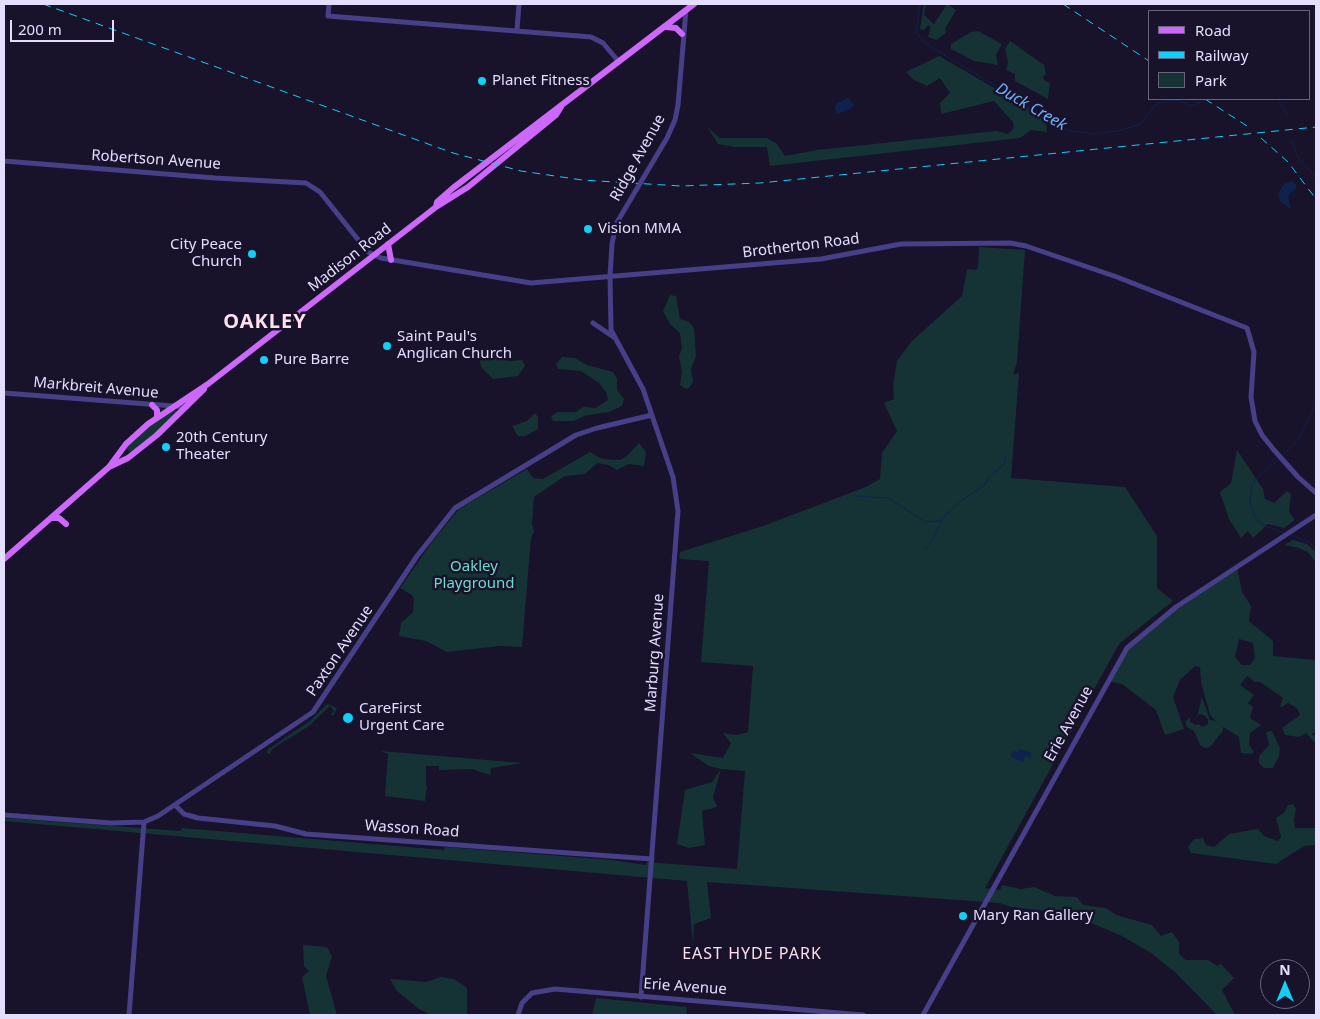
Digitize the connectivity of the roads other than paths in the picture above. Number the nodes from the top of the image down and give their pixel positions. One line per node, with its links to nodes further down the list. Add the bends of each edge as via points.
1 (329, 4): 6 (street, via 328,16)
2 (519, 4): 6 (street)
3 (694, 4): 4 (main road, Madison Road)
4 (686, 7): 5 (main road, Madison Road); 7 (street, Ridge Avenue)
5 (666, 27): 7 (main road, via 676,28); 8 (main road, Madison Road)
6 (516, 30): 8 (street, via 591,37 603,43)
7 (682, 34): 13 (street, Ridge Avenue, via 675,120 616,224)
8 (619, 62): 10 (main road, Madison Road, via 453,188 437,202 436,207)
9 (4, 161): 11 (street, Robertson Avenue, via 306,183 320,192 368,252)
10 (388, 244): 11 (main road, Madison Road); 12 (main road)
11 (374, 255): 12 (street, Brotherton Road); 17 (main road, Madison Road)
12 (391, 260): 13 (street, Brotherton Road, via 531,283)
13 (610, 276): 15 (street, Ridge Avenue); 28 (street, Brotherton Road, via 821,259 901,244 1010,243 1054,254 1247,328 1254,352 1253,414 1262,435)
14 (592, 323): 16 (street)
15 (610, 324): 16 (street, Marburg Avenue)
16 (615, 338): 23 (street, Marburg Avenue, via 639,380)
17 (208, 384): 18 (main road, Madison Road); 21 (main road, Madison Road)
18 (197, 390): 21 (main road); 22 (main road, Madison Road)
19 (4, 392): 20 (street, Markbreit Avenue)
20 (152, 405): 22 (street, Markbreit Avenue); 24 (main road)
21 (190, 405): 22 (street, Markbreit Avenue); 26 (main road, Madison Road)
22 (174, 406): 24 (main road, Madison Road)
23 (652, 415): 33 (street, Paxton Avenue, via 576,435 455,508 417,556 313,712); 36 (street, Marburg Avenue, via 673,477 678,512)
24 (158, 417): 25 (main road, Madison Road)
25 (120, 451): 26 (main road, via 121,458); 27 (main road, Madison Road)
26 (127, 459): 27 (main road, Madison Road)
27 (109, 468): 30 (main road, Madison Road)
28 (1316, 493)
29 (1316, 515): 41 (street, Erie Avenue, via 1176,608 1127,648)
30 (52, 518): 31 (main road, via 59,518); 32 (main road, Madison Road)
31 (66, 524)
32 (4, 559)
33 (175, 805): 35 (street, Paxton Avenue); 36 (street, Wasson Road, via 184,814 198,818 275,826 306,834)
34 (4, 815): 35 (street, via 111,823)
35 (144, 822): 38 (street)
36 (652, 862): 37 (street, Marburg Avenue)
37 (641, 997): 39 (street, Erie Avenue, via 540,990 524,999); 40 (street, Erie Avenue)
38 (129, 1015)
39 (518, 1015)
40 (864, 1015)
41 (922, 1015)

